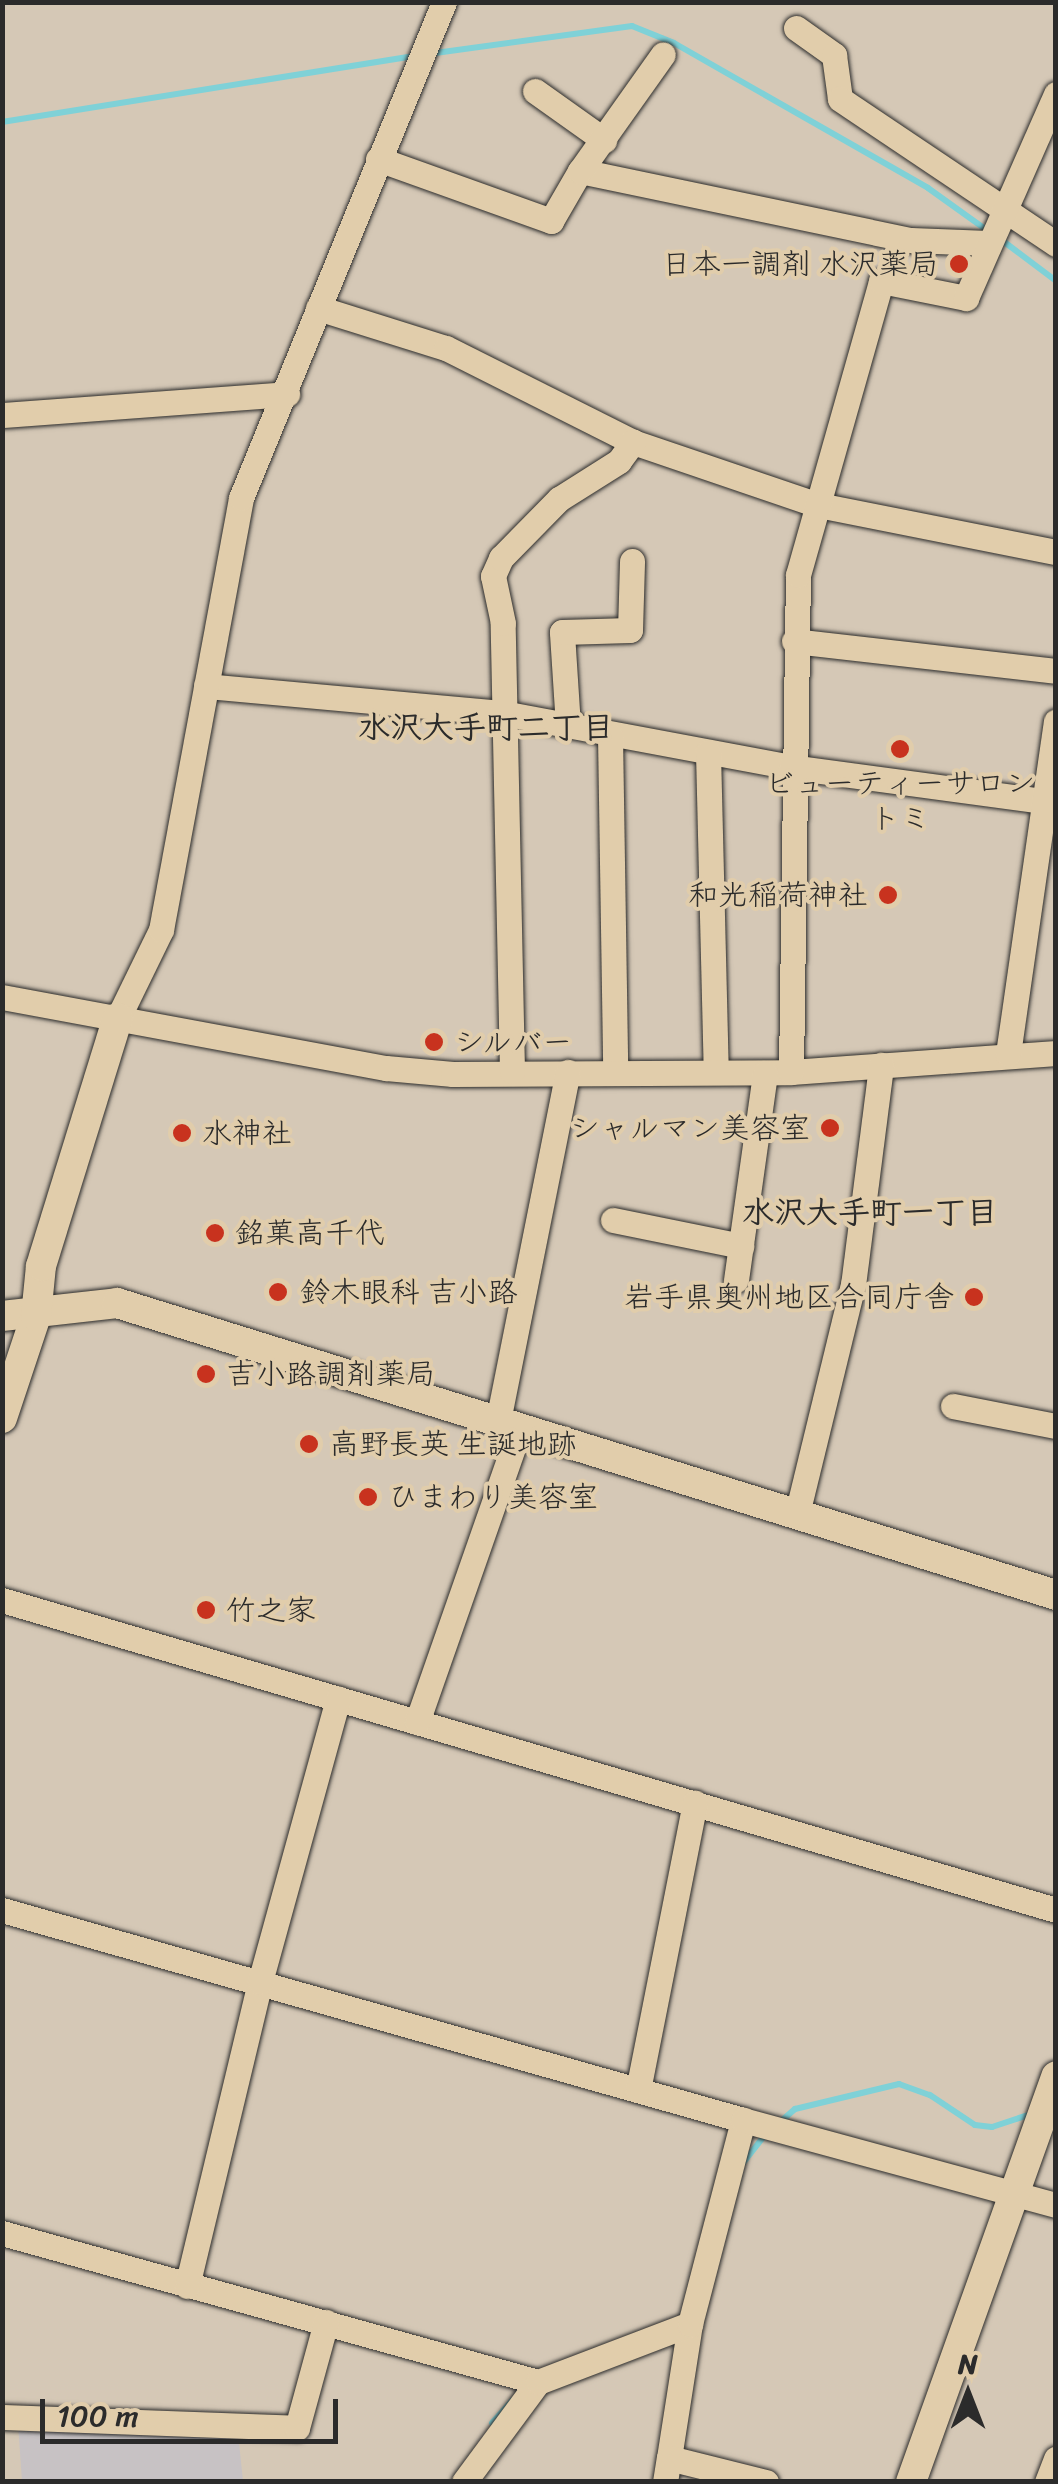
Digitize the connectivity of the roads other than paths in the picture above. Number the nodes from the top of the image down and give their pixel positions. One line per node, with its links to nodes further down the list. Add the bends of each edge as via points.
1 (444, 2): 7 (street)
2 (796, 28): 9 (street, via 834,55 840,99)
3 (664, 54): 6 (street)
4 (535, 92): 6 (street)
5 (1056, 94): 9 (street)
6 (604, 140): 8 (street)
7 (378, 159): 8 (street, via 551,221); 12 (street)
8 (580, 171): 10 (street, via 911,240)
9 (1004, 208): 10 (street); 11 (street)
10 (988, 244): 16 (street, via 966,298 881,282)
11 (1056, 244)
12 (318, 308): 13 (street); 15 (street, via 446,348)
13 (287, 394): 14 (street); 21 (street, via 229,540)
14 (2, 415)
15 (633, 442): 16 (street); 22 (street, via 619,460 559,499 501,558 493,576 503,623)
16 (818, 505): 17 (street); 19 (street, via 798,574)
17 (1056, 552)
18 (632, 562): 24 (street, via 630,630 562,632)
19 (794, 641): 20 (street); 27 (street)
20 (1056, 671)
21 (206, 686): 22 (street); 30 (street, via 161,930)
22 (502, 713): 24 (street); 35 (street)
23 (1056, 721): 28 (street)
24 (568, 726): 25 (street)
25 (610, 734): 26 (street); 36 (street)
26 (708, 752): 27 (street); 34 (street)
27 (791, 766): 28 (street); 38 (street)
28 (1050, 802): 32 (street)
29 (2, 997): 30 (street)
30 (118, 1018): 35 (street, via 386,1068); 43 (street, via 41,1266)
31 (1056, 1053): 32 (street)
32 (1008, 1054): 33 (street)
33 (882, 1066): 38 (street); 48 (street, via 854,1285)
34 (716, 1069): 36 (street); 38 (street)
35 (512, 1071): 37 (street)
36 (615, 1071): 37 (street)
37 (568, 1072): 46 (street)
38 (778, 1072): 40 (street)
39 (612, 1220): 40 (street)
40 (741, 1246): 41 (street)
41 (736, 1280)
42 (2, 1316): 43 (street)
43 (36, 1316): 45 (street); 46 (street, via 117,1303)
44 (952, 1406): 47 (street)
45 (2, 1418)
46 (509, 1425): 48 (street); 52 (street)
47 (1056, 1426)
48 (797, 1514): 49 (street)
49 (1056, 1595)
50 (2, 1600): 51 (street)
51 (338, 1699): 52 (street); 56 (street)
52 (416, 1722): 53 (street)
53 (695, 1803): 55 (street); 58 (street)
54 (2, 1910): 56 (street)
55 (1056, 1910)
56 (260, 1982): 58 (street); 63 (street)
57 (1056, 2076): 60 (street)
58 (638, 2090): 59 (street)
59 (743, 2120): 60 (street); 65 (street)
60 (1013, 2194): 61 (street); 72 (street)
61 (1056, 2205)
62 (2, 2234): 63 (street)
63 (187, 2286): 64 (street)
64 (326, 2322): 66 (street); 67 (street, via 298,2428)
65 (690, 2324): 66 (street); 69 (street)
66 (538, 2382): 70 (street)
67 (2, 2417)
68 (1056, 2459): 73 (street)
69 (667, 2470): 71 (street)
70 (464, 2482)
71 (766, 2482)
72 (910, 2482)
73 (1047, 2482)

